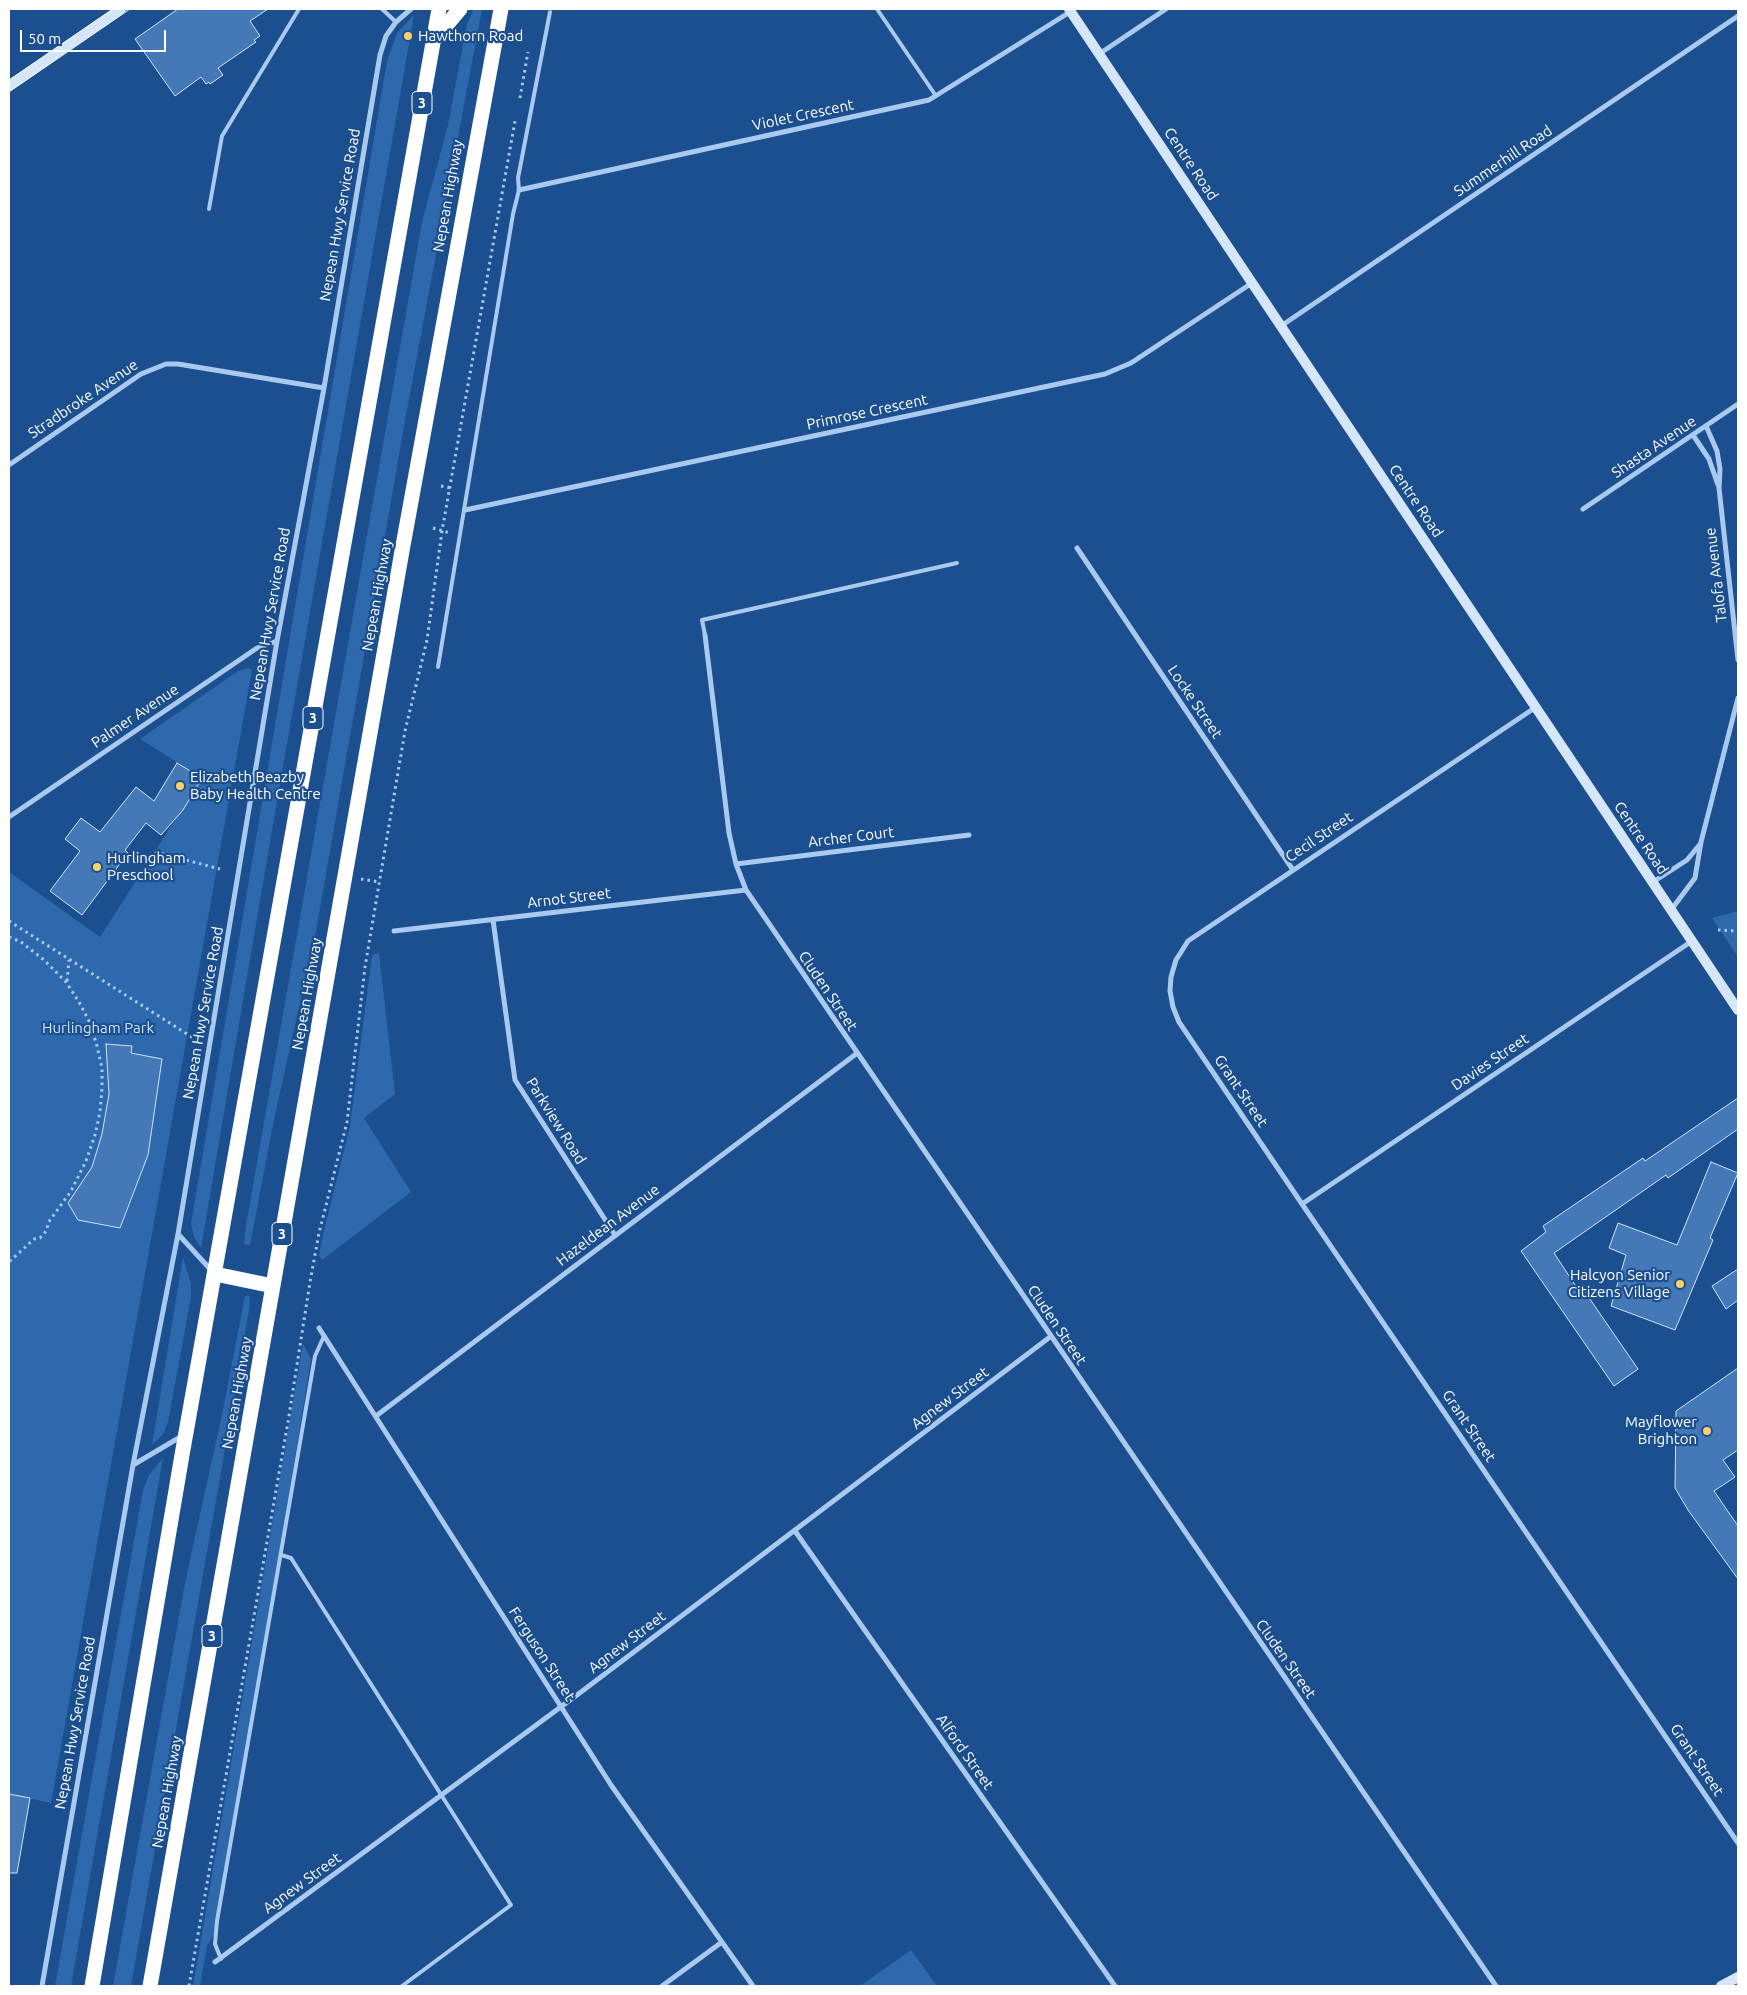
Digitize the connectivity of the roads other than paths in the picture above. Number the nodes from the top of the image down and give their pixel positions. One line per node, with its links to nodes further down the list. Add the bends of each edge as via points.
1 (121, 9): 16 (main road)
2 (299, 9): 19 (lane, via 222,136)
3 (382, 9): 13 (lane)
4 (411, 9): 13 (street, Nepean Hwy Service Road)
5 (439, 9): 14 (highway, 3)
6 (460, 9): 14 (highway)
7 (502, 9): 56 (highway, Nepean Highway / 3, via 400,560)
8 (877, 9): 17 (lane)
9 (1166, 9): 15 (street)
10 (1070, 10): 15 (main road, Centre Road); 17 (street, Violet Crescent)
11 (550, 12): 18 (lane, via 518,178)
12 (1738, 16): 21 (street, Summerhill Road)
13 (396, 22): 22 (street, Nepean Hwy Service Road, via 386,36 380,54)
14 (433, 41): 55 (highway, 3)
15 (1099, 54): 20 (main road, Centre Road)
16 (9, 86)
17 (936, 97): 18 (street, Violet Crescent)
18 (519, 190): 29 (lane)
19 (209, 210)
20 (1252, 283): 21 (main road, Centre Road); 29 (street, Primrose Crescent, via 1130,363 1105,374)
21 (1281, 326): 37 (main road, Centre Road)
22 (324, 388): 26 (street, Stradbroke Avenue, via 166,364 141,374); 33 (street, Nepean Hwy Service Road)
23 (1738, 404): 24 (street, Shasta Avenue)
24 (1706, 426): 25 (street, Shasta Avenue); 27 (street, Talofa Avenue, via 1717,451)
25 (1693, 435): 27 (street, Talofa Avenue, via 1709,459); 28 (street, Shasta Avenue)
26 (9, 465)
27 (1719, 488): 34 (street, Talofa Avenue)
28 (1583, 509)
29 (465, 510): 35 (lane)
30 (1077, 548): 42 (street, Locke Street)
31 (957, 563): 32 (lane, via 702,620)
32 (705, 635): 41 (street, Cluden Street, via 729,833)
33 (277, 641): 38 (street, Palmer Avenue, via 257,648); 53 (street, Nepean Hwy Service Road)
34 (1738, 660)
35 (438, 667)
36 (1738, 698): 40 (street)
37 (1536, 707): 42 (street, Cecil Street); 43 (main road, Centre Road)
38 (9, 816)
39 (969, 835): 41 (street, Archer Court)
40 (1701, 842): 43 (street, via 1687,860); 45 (street, via 1695,878)
41 (736, 864): 44 (street, Cluden Street)
42 (1293, 870): 50 (street, Cecil Street, via 1197,934 1182,949 1176,960 1170,991)
43 (1653, 882): 45 (main road, Centre Road)
44 (746, 890): 46 (street, Arnot Street); 51 (street, Cluden Street)
45 (1671, 910): 48 (main road, Centre Road)
46 (493, 920): 47 (street, Arnot Street); 54 (street, Parkview Road, via 516,1080)
47 (394, 931)
48 (1692, 941): 49 (main road, Centre Road); 52 (street, Davies Street)
49 (1738, 1010)
50 (1179, 1022): 52 (street, Grant Street)
51 (856, 1054): 54 (street, Hazeldean Avenue); 59 (street, Cluden Street)
52 (1302, 1204): 67 (street, Grant Street)
53 (178, 1234): 55 (street); 62 (street, Nepean Hwy Service Road)
54 (615, 1235): 60 (street, Hazeldean Avenue)
55 (215, 1274): 56 (highway); 61 (highway, 3)
56 (273, 1286): 73 (highway, Nepean Highway / 3)
57 (319, 1328): 58 (street, Ferguson Street)
58 (324, 1336): 60 (street, Ferguson Street); 64 (lane, via 315,1356)
59 (1050, 1337): 63 (street, Agnew Street); 78 (street, Cluden Street)
60 (376, 1416): 65 (street, Ferguson Street)
61 (186, 1434): 62 (street); 72 (highway, 3)
62 (133, 1465): 71 (street, Nepean Hwy Service Road)
63 (795, 1531): 65 (street, Agnew Street); 77 (street, Alford Street)
64 (281, 1555): 66 (lane, via 291,1558); 69 (lane, via 217,1922 215,1944)
65 (561, 1707): 66 (street, Agnew Street); 68 (street, Ferguson Street, via 632,1817)
66 (442, 1796): 69 (street, Agnew Street); 74 (lane, via 511,1905)
67 (1738, 1843)
68 (722, 1942): 75 (street); 76 (street, Ferguson Street)
69 (218, 1960)
70 (1738, 1977): 79 (main road)
71 (42, 1986)
72 (92, 1986)
73 (150, 1986)
74 (402, 1986)
75 (662, 1986)
76 (753, 1986)
77 (1115, 1986)
78 (1496, 1986)
79 (1721, 1986)

